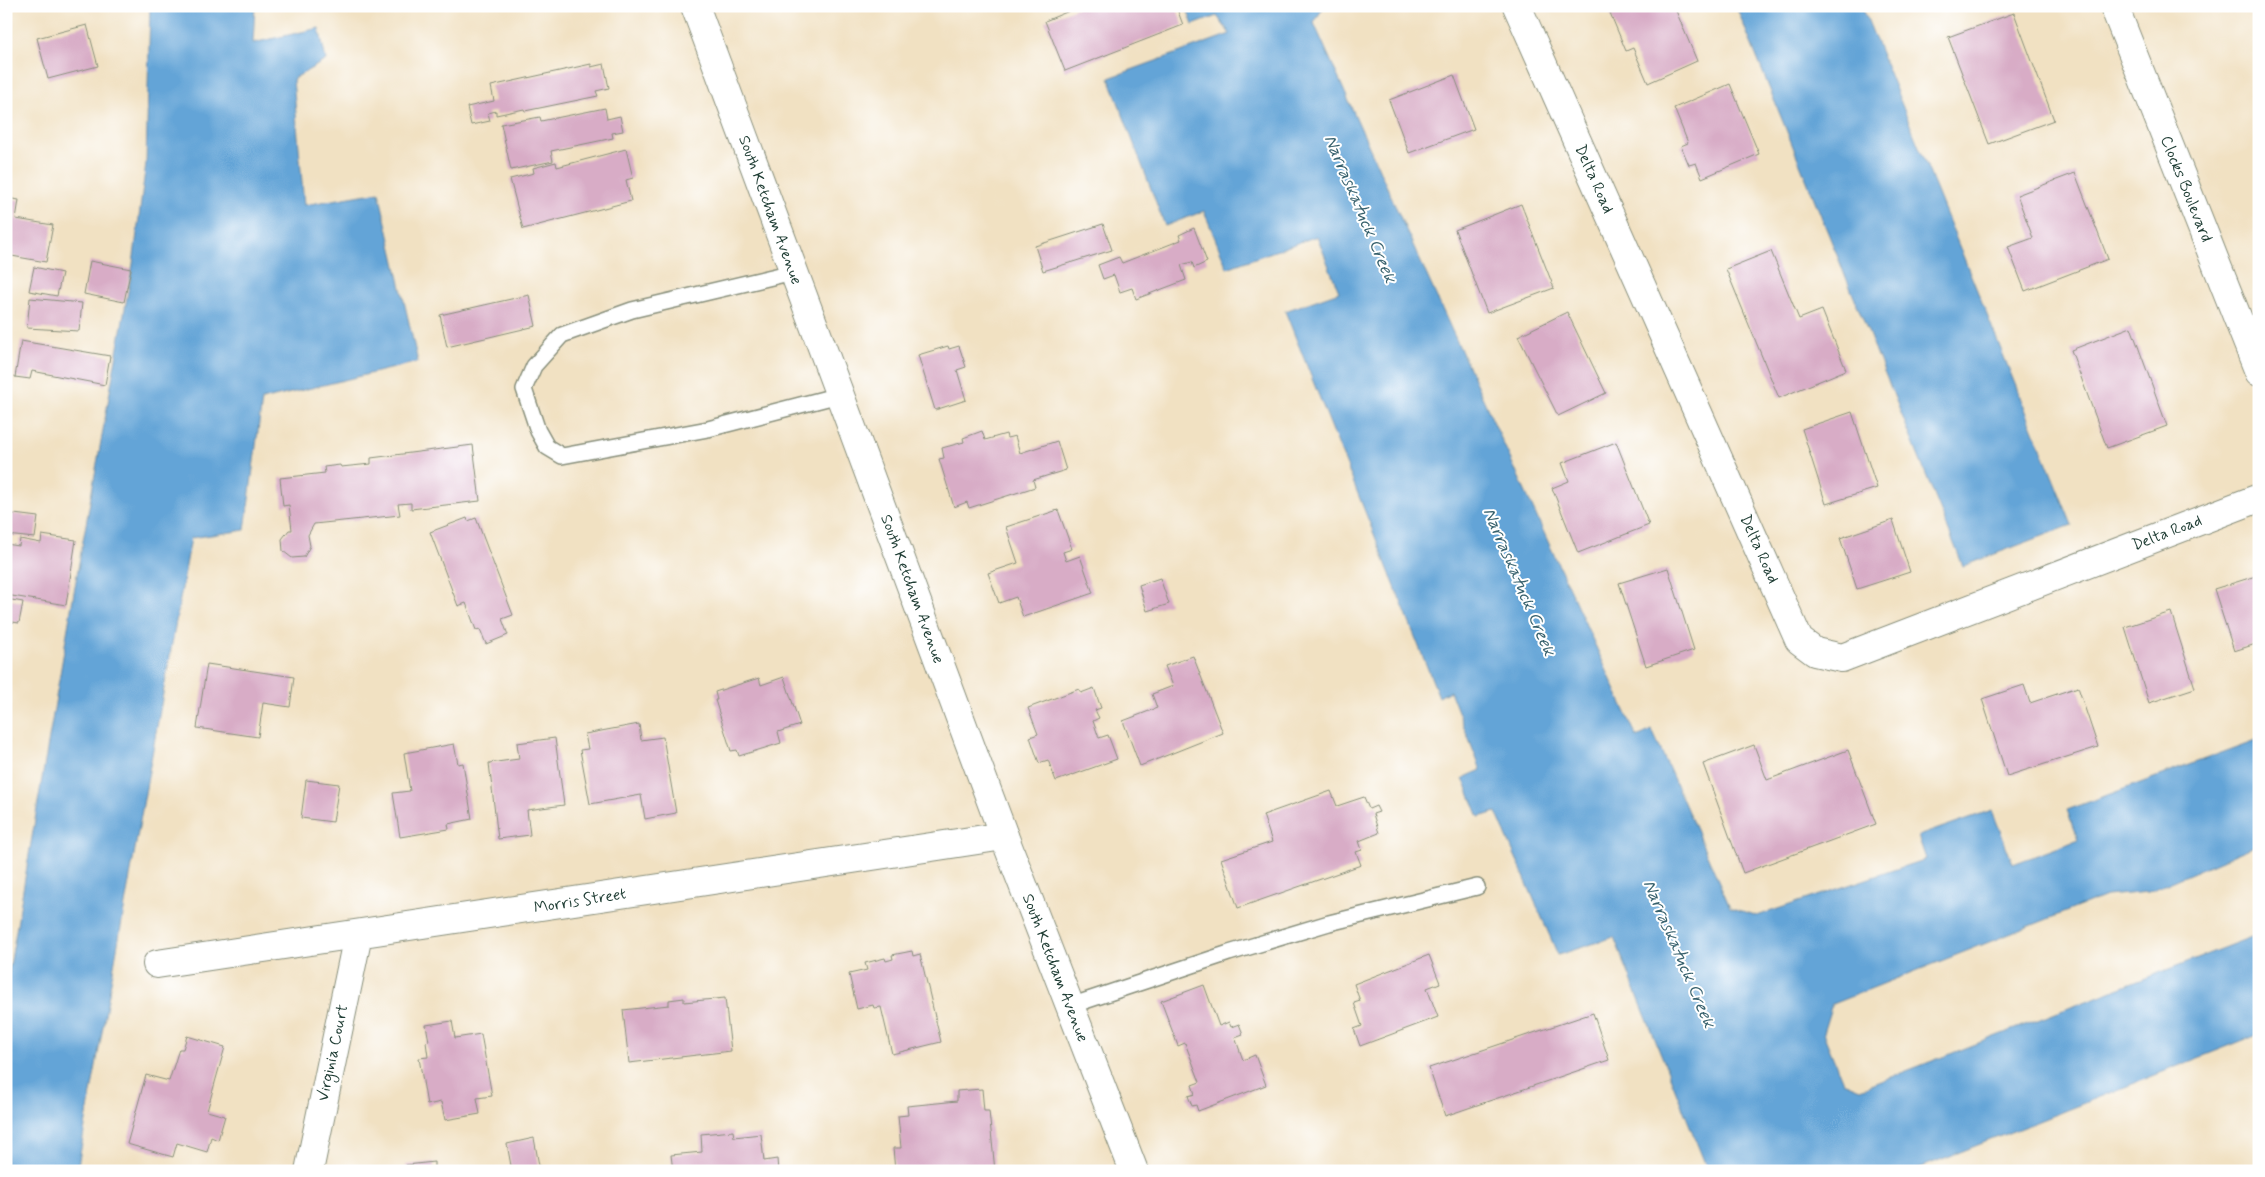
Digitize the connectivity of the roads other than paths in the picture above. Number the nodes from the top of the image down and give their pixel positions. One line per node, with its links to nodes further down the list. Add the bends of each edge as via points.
1 (694, 6): 4 (street, South Ketcham Avenue)
2 (1518, 6): 7 (street, Delta Road, via 1799,640 1815,652 1842,658)
3 (2114, 6): 5 (street, Clocks Boulevard)
4 (793, 272): 6 (street, South Ketcham Avenue); 6 (lane, via 632,310 562,335 534,366 524,389 538,431 547,447 562,456 708,429)
5 (2259, 372)
6 (839, 394): 8 (street, South Ketcham Avenue)
7 (2259, 498)
8 (1004, 836): 10 (street, Morris Street); 12 (street, South Ketcham Avenue)
9 (1477, 887): 12 (lane, via 1329,923)
10 (358, 935): 11 (street, Morris Street); 13 (street, Virginia Court)
11 (157, 964)
12 (1070, 1006): 14 (street, South Ketcham Avenue)
13 (309, 1171)
14 (1134, 1171)

